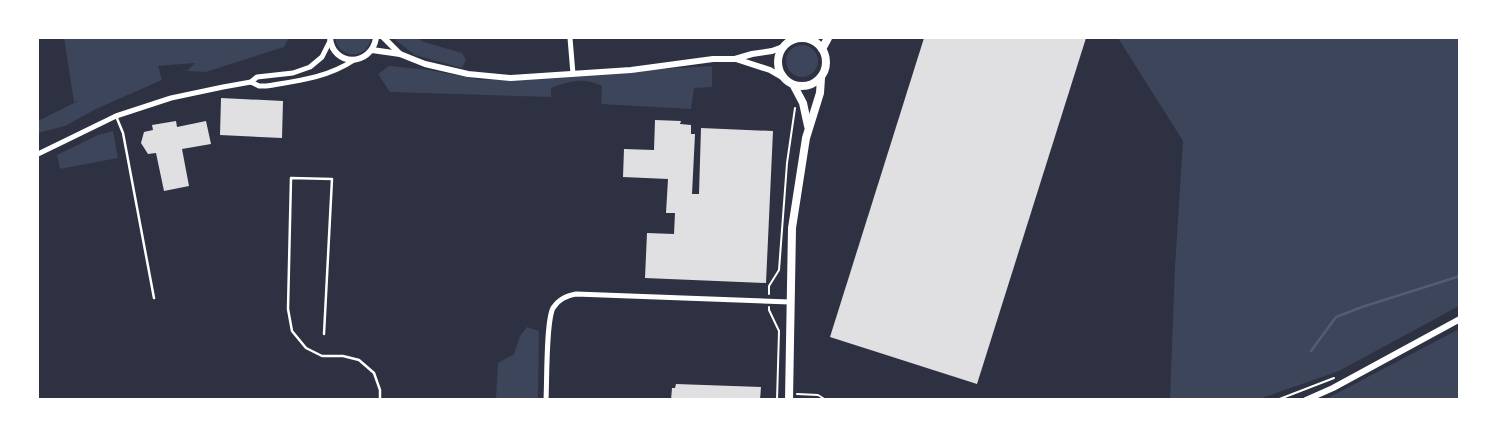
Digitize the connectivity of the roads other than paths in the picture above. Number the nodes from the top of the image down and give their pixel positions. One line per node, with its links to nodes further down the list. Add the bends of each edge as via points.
1 (376, 38): 9 (street)
2 (384, 38): 10 (street)
3 (570, 38): 13 (street)
4 (795, 38): 7 (main road); 8 (main road, via 810,39)
5 (828, 38): 8 (main road)
6 (330, 39): 12 (street, via 338,55); 16 (street, via 322,57 310,67 257,77)
7 (783, 47): 11 (street); 14 (main road, via 777,62)
8 (822, 49): 15 (main road, via 826,64)
9 (372, 50): 10 (street); 12 (street)
10 (400, 54): 13 (street, via 444,69 494,77)
11 (735, 59): 13 (street); 14 (street)
12 (355, 60): 16 (street, via 313,78 259,86)
13 (573, 74)
14 (782, 77): 17 (main road)
15 (821, 78): 17 (main road, via 809,86); 19 (main road, via 820,93)
16 (252, 82): 18 (street, via 171,98)
17 (794, 86): 19 (main road, via 804,103)
18 (116, 116): 20 (street); 21 (lane, via 123,134)
19 (809, 127): 22 (main road, via 792,228)
20 (38, 154)
21 (154, 298)
22 (790, 302): 26 (street, via 576,294 563,297 553,309 550,323); 27 (main road)
23 (1460, 319): 28 (street)
24 (324, 334): 25 (lane, via 332,179 291,178 288,309 292,331 306,348 322,356 359,360 374,373)
25 (380, 400)
26 (546, 400)
27 (789, 400)
28 (1306, 400)

